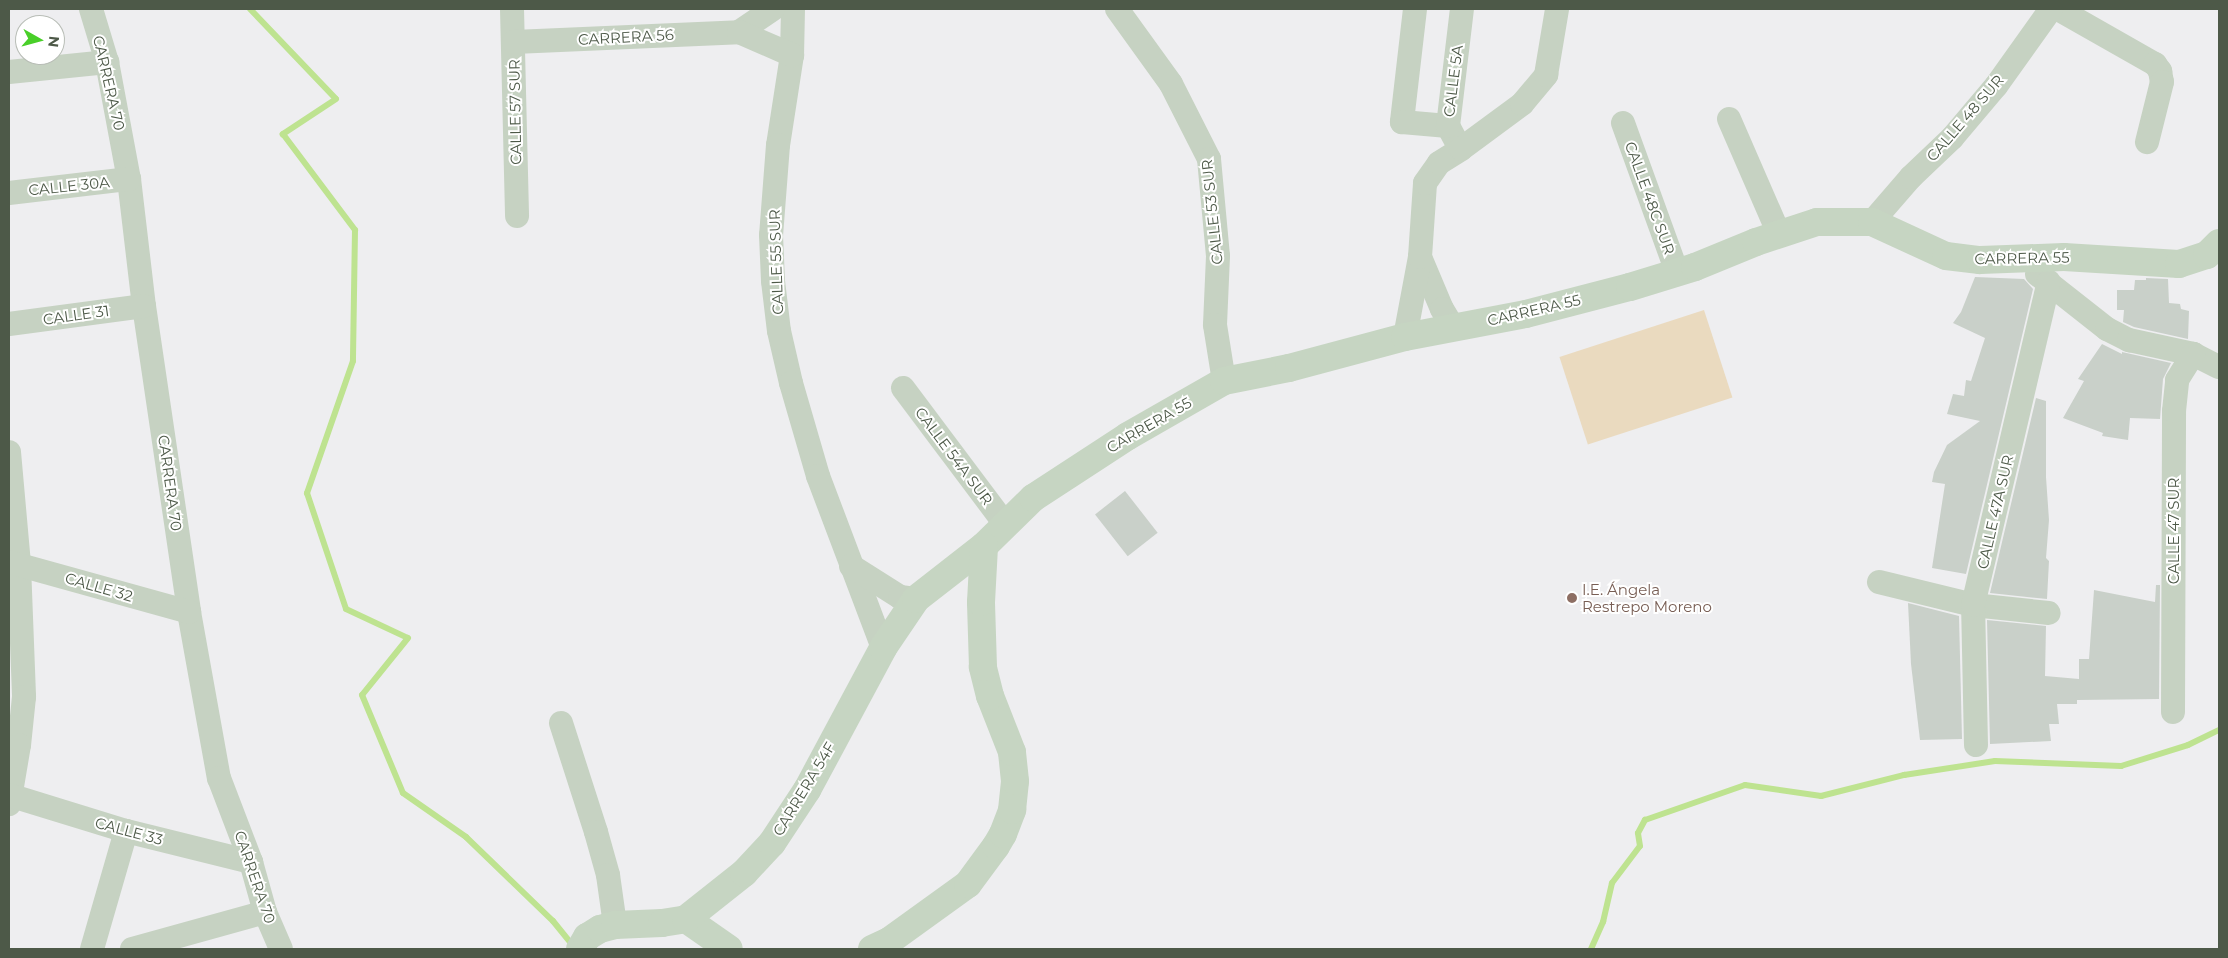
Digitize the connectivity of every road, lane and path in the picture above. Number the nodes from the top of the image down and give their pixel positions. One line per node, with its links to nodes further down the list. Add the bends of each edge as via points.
1 (91, 9): 14 (street, CARRERA 70)
2 (512, 9): 12 (street, CALLE 57 SUR)
3 (773, 9): 11 (street)
4 (793, 9): 13 (street, CALLE 55 SUR)
5 (1117, 9): 37 (street, CALLE 53 SUR, via 1171,84 1209,158 1218,256 1215,325)
6 (1415, 9): 18 (street, via 1402,122)
7 (1462, 9): 18 (street, CALLE 5A)
8 (1557, 9): 20 (street, via 1546,75 1522,104)
9 (2051, 9): 24 (street, CALLE 48 SUR, via 1996,86 1952,138 1911,177)
10 (2058, 9): 19 (street, via 2155,64 2160,71 2162,82)
11 (739, 32): 12 (street, CARRERA 56); 13 (street, CARRERA 56)
12 (514, 42): 23 (street, CALLE 57 SUR)
13 (792, 55): 43 (street, CALLE 55 SUR, via 774,191 771,235 774,291 791,383 818,476)
14 (106, 62): 15 (street); 21 (street, CARRERA 70)
15 (9, 72)
16 (1729, 119): 25 (street)
17 (1623, 123): 29 (street, CALLE 48C SUR)
18 (1448, 126): 20 (street, CALLE 5A)
19 (2147, 142)
20 (1462, 149): 27 (street, via 1439,163 1425,183)
21 (129, 179): 22 (street, CALLE 30A); 31 (street, CARRERA 70)
22 (9, 193)
23 (517, 216)
24 (1872, 222): 25 (main road, CARRERA 55, via 1817,222); 28 (main road, CARRERA 55, via 1946,256 1980,260)
25 (1779, 234): 29 (main road, CARRERA 55)
26 (2213, 249): 28 (main road, CARRERA 55, via 2179,264 2064,256)
27 (1420, 257): 33 (street); 34 (street)
28 (2014, 258): 30 (street)
29 (1677, 272): 33 (main road, CARRERA 55, via 1526,314)
30 (2049, 282): 35 (street, via 2107,329 2129,340); 46 (street, CALLE 47A SUR)
31 (144, 306): 32 (street, CALLE 31); 47 (street, CARRERA 70)
32 (9, 324)
33 (1453, 327): 34 (main road, CARRERA 55)
34 (1405, 337): 37 (main road, CARRERA 55, via 1290,368)
35 (2193, 354): 36 (street); 50 (street, CALLE 47 SUR, via 2178,380 2174,411)
36 (2219, 367)
37 (1224, 381): 40 (main road, CARRERA 55, via 1056,482)
38 (903, 388): 40 (street, CALLE 54A SUR)
39 (9, 452): 42 (street)
40 (1005, 524): 41 (main road, CARRERA 55)
41 (984, 546): 45 (main road, CARRERA 55); 65 (main road, via 981,602 983,668 990,696 1012,752 1015,781 1012,810 987,862 968,884 889,941)
42 (14, 563): 47 (street, CALLE 32); 53 (street, via 24,697)
43 (851, 566): 45 (street, via 900,596); 49 (street, CALLE 55 SUR)
44 (1879, 582): 46 (street)
45 (916, 599): 49 (main road, CARRERA 54F)
46 (1973, 605): 48 (street); 52 (street, CALLE 47A SUR)
47 (189, 612): 55 (street, CARRERA 70, via 219,778)
48 (2049, 613)
49 (883, 648): 57 (main road, CARRERA 54F, via 806,790 772,843 744,872)
50 (2174, 712)
51 (561, 723): 58 (street, via 608,876)
52 (1976, 745)
53 (10, 798): 54 (street, CALLE 33)
54 (126, 831): 55 (street, CALLE 33); 61 (street)
55 (251, 862): 56 (street, CARRERA 70)
56 (265, 912): 60 (street); 63 (street, CARRERA 70)
57 (686, 919): 58 (main road, CARRERA 54F); 64 (main road)
58 (615, 925): 59 (main road, CARRERA 54F, via 600,929)
59 (584, 943)
60 (176, 944): 62 (street)
61 (92, 949)
62 (132, 949)
63 (281, 949)
64 (729, 949)
65 (872, 949)

